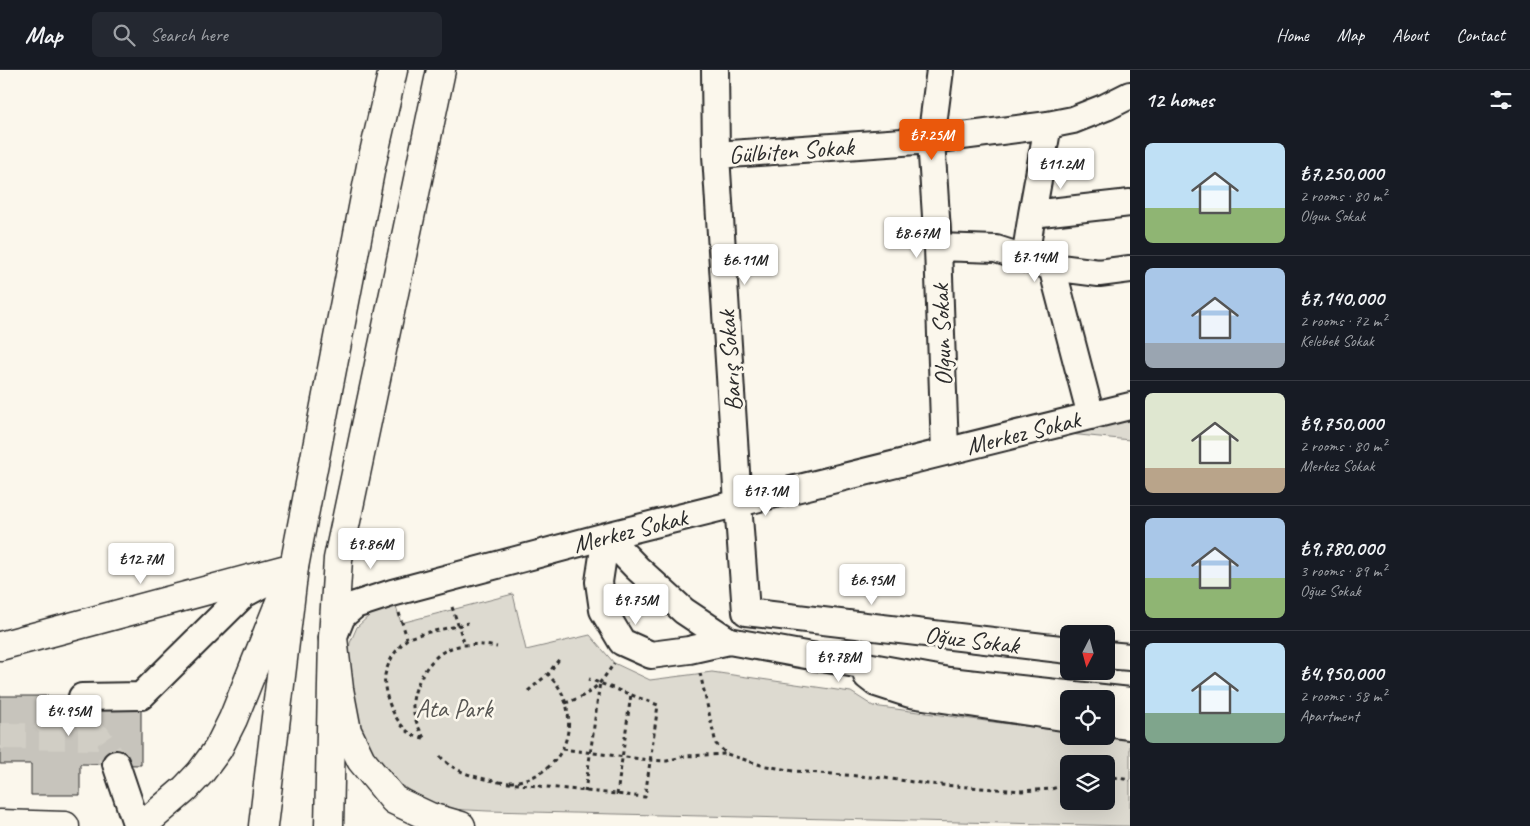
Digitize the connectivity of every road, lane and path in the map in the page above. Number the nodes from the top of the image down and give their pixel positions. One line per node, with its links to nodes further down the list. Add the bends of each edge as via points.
1 (393, 70): 21 (main road, via 369,176)
2 (441, 70): 20 (main road)
3 (716, 70): 8 (street, Barış Sokak)
4 (940, 70): 7 (street, Olgun Sokak)
5 (1130, 95): 6 (street, Gülbiten Sokak, via 1073,120)
6 (1048, 125): 7 (street, Gülbiten Sokak); 10 (street)
7 (932, 140): 8 (street, Gülbiten Sokak); 11 (street, Olgun Sokak)
8 (716, 155): 18 (street, Barış Sokak)
9 (1130, 203): 10 (street)
10 (1032, 214): 12 (street)
11 (938, 247): 12 (street, via 996,248); 17 (street, Olgun Sokak)
12 (1026, 258): 13 (street)
13 (1052, 266): 14 (street, via 1099,273); 16 (street)
14 (1130, 269)
15 (1130, 406): 16 (street, Merkez Sokak)
16 (1091, 416): 17 (street, Merkez Sokak)
17 (945, 451): 18 (street, Merkez Sokak)
18 (738, 503): 19 (street, Merkez Sokak); 31 (street, Oğuz Sokak, via 746,612)
19 (606, 536): 22 (street, Merkez Sokak); 27 (street, via 684,611); 27 (street, via 599,582 603,610 622,642 651,655)
20 (338, 559): 22 (street, via 345,578 353,586 372,592); 26 (main road)
21 (294, 567): 29 (main road); 43 (street, via 244,594 142,696); 65 (main road, via 233,720 218,749 185,789); 66 (main road)
22 (392, 593): 26 (street, Merkez Sokak, via 355,605 342,616)
23 (452, 607): 25 (path)
24 (468, 623): 25 (path)
25 (459, 626): 28 (path); 28 (path, via 408,638 389,662 385,677 389,703 403,727 414,736 424,738 418,727 413,702 424,674 444,652)
26 (333, 638): 67 (main road); 68 (main road, via 347,730 361,760 394,800 430,817)
27 (729, 641): 36 (street)
28 (465, 645): 30 (path, via 482,644)
29 (0, 646)
30 (497, 648)
31 (1060, 649)
32 (1115, 656): 34 (street)
33 (560, 658): 38 (path)
34 (1130, 658)
35 (614, 663): 40 (path)
36 (853, 664): 44 (street, via 949,681); 46 (street, via 876,683 910,694)
37 (700, 673): 51 (path, via 716,744)
38 (548, 674): 41 (path); 45 (path, via 558,686)
39 (589, 678): 40 (path)
40 (600, 682): 42 (path); 45 (path, via 582,697); 50 (path)
41 (528, 691)
42 (631, 694): 53 (path); 54 (path, via 658,705)
43 (82, 696)
44 (1130, 701)
45 (565, 703): 49 (path, via 569,720)
46 (1060, 717)
47 (1115, 724): 48 (street)
48 (1130, 726)
49 (562, 749): 50 (path); 58 (path, via 550,767 538,775 522,781)
50 (590, 753): 53 (path); 60 (path)
51 (727, 754): 54 (path); 59 (path, via 793,771 1022,791)
52 (440, 756): 58 (path, via 455,768)
53 (623, 757): 54 (path); 61 (path)
54 (649, 760): 61 (path, via 645,798)
55 (116, 764): 64 (street)
56 (1115, 778): 57 (path)
57 (1130, 780)
58 (499, 782): 60 (path)
59 (1060, 786)
60 (585, 792): 61 (path)
61 (617, 795)
62 (0, 824): 63 (main road)
63 (65, 826)
64 (137, 826)
65 (142, 826)
66 (263, 826)
67 (329, 826)
68 (461, 826)

